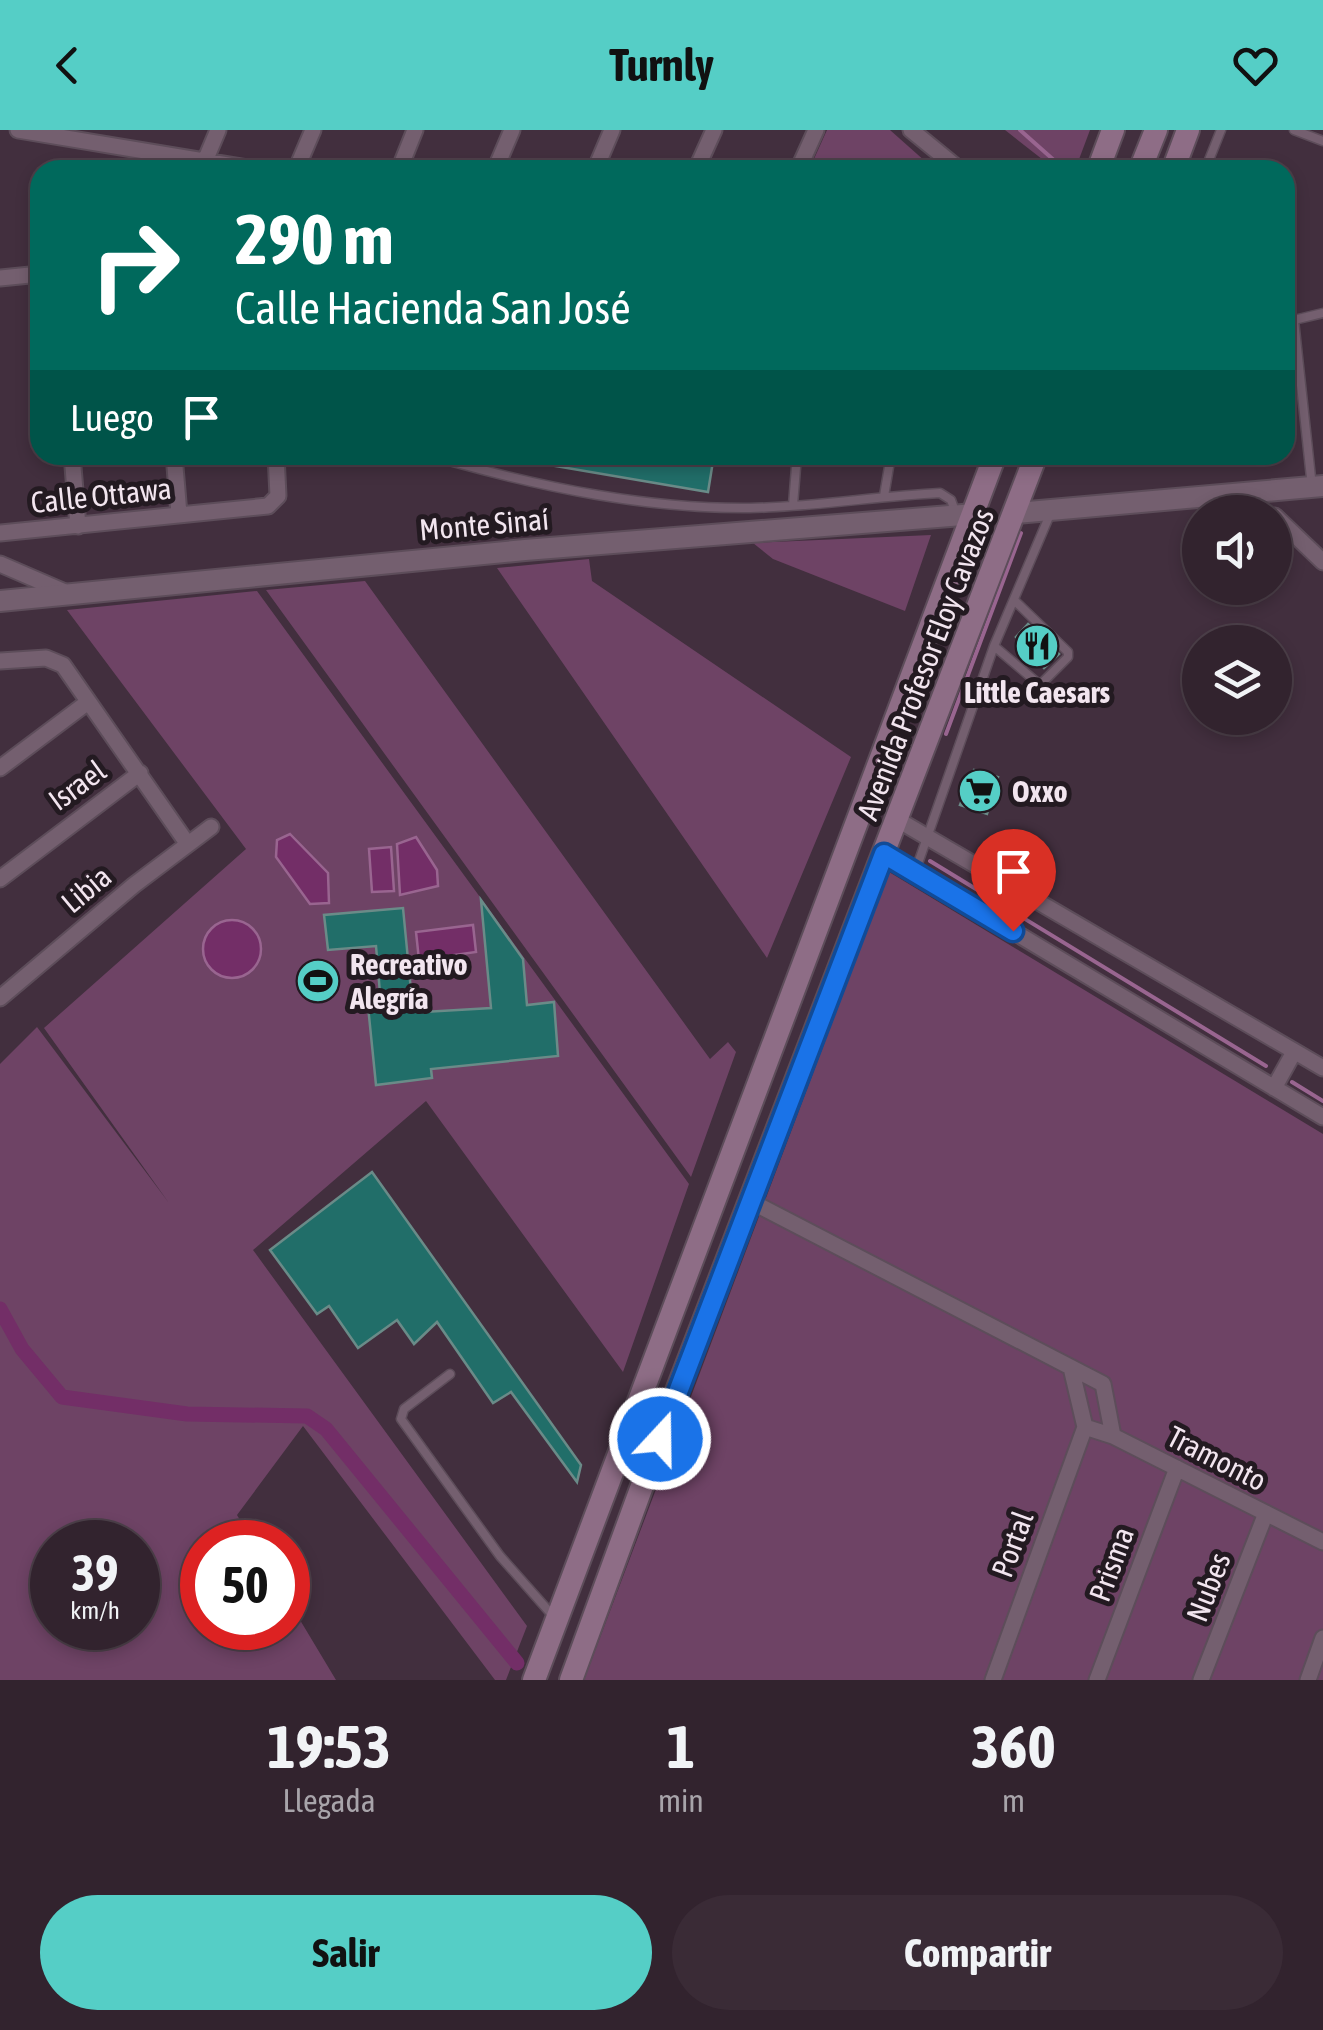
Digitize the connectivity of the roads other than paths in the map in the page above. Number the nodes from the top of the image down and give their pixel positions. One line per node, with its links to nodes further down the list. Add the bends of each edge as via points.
1 (18, 130): 15 (street)
2 (218, 130): 18 (street)
3 (314, 130): 19 (street)
4 (415, 130): 20 (street)
5 (512, 130): 21 (street)
6 (612, 130): 22 (street)
7 (714, 130): 23 (street)
8 (816, 130): 24 (street)
9 (912, 130): 25 (street)
10 (1113, 130): 26 (main road)
11 (1157, 130): 27 (main road)
12 (1188, 130): 28 (main road)
13 (1221, 130): 29 (lane)
14 (1294, 130): 16 (lane)
15 (112, 138): 17 (street)
16 (1323, 140)
17 (202, 160)
18 (206, 160)
19 (300, 160)
20 (402, 160)
21 (499, 160)
22 (599, 160)
23 (700, 160)
24 (802, 160)
25 (948, 160)
26 (1102, 160)
27 (1144, 160)
28 (1176, 160)
29 (1209, 160)
30 (30, 275): 31 (street)
31 (0, 278)
32 (1323, 314): 33 (lane)
33 (1295, 319)
34 (1295, 360): 43 (lane)
35 (73, 465): 51 (street)
36 (175, 465): 49 (street)
37 (276, 465): 49 (street, Calle Ottawa, via 278,496 268,506)
38 (464, 465): 46 (lane, via 627,500)
39 (797, 465): 46 (lane)
40 (889, 465): 45 (lane)
41 (991, 465): 50 (main road, Avenida Profesor Eloy Cavazos)
42 (1032, 465): 48 (main road, Avenida Profesor Eloy Cavazos)
43 (1317, 486): 44 (street)
44 (1252, 494): 47 (street)
45 (884, 496): 46 (lane); 50 (lane, via 944,494)
46 (793, 506)
47 (1053, 508): 48 (street); 57 (lane)
48 (1016, 512): 64 (main road, Avenida Profesor Eloy Cavazos)
49 (179, 514): 51 (street, Calle Ottawa)
50 (966, 515): 56 (street, Monte Sinaí); 77 (main road, Avenida Profesor Eloy Cavazos)
51 (78, 526): 53 (street, Calle Ottawa)
52 (1292, 532): 54 (street)
53 (0, 533)
54 (1323, 562)
55 (0, 564): 56 (street)
56 (70, 594): 58 (street, Monte Sinaí)
57 (1014, 600): 59 (lane); 59 (lane, via 1068,657 1040,685)
58 (0, 601)
59 (994, 646): 66 (lane)
60 (0, 660): 61 (street, via 46,658 63,665)
61 (88, 702): 62 (street); 63 (street)
62 (0, 768)
63 (140, 772): 67 (street); 70 (street, Israel)
64 (898, 820): 66 (street); 68 (main road, Avenida Profesor Eloy Cavazos)
65 (211, 827): 67 (street, Libia)
66 (928, 837): 69 (lane); 72 (street)
67 (187, 843): 71 (street, Libia)
68 (884, 854): 69 (street); 76 (main road, Avenida Profesor Eloy Cavazos)
69 (915, 872): 74 (street)
70 (0, 879)
71 (0, 998)
72 (1294, 1052): 73 (street); 74 (street)
73 (1323, 1068)
74 (1274, 1088): 75 (street)
75 (1323, 1117)
76 (750, 1202): 78 (main road, Avenida Profesor Eloy Cavazos); 80 (street)
77 (687, 1275): 78 (main road, via 683,1321); 79 (main road, Avenida Profesor Eloy Cavazos)
78 (700, 1332): 82 (main road, Avenida Profesor Eloy Cavazos)
79 (660, 1347): 82 (main road, via 680,1353); 88 (main road, Avenida Profesor Eloy Cavazos)
80 (1072, 1372): 83 (street); 84 (street, via 1103,1384)
81 (450, 1374): 88 (lane, via 404,1409 401,1419 500,1556)
82 (672, 1404): 91 (main road, Avenida Profesor Eloy Cavazos)
83 (1085, 1428): 84 (street, Tramonto); 92 (street, Portal)
84 (1113, 1436): 85 (street, Tramonto)
85 (1176, 1468): 86 (street, Tramonto); 93 (street, Prisma)
86 (1266, 1513): 87 (street, Tramonto); 94 (street, Nubes)
87 (1323, 1542)
88 (557, 1620): 90 (main road, Avenida Profesor Eloy Cavazos)
89 (1323, 1638): 95 (street)
90 (534, 1680)
91 (571, 1680)
92 (993, 1680)
93 (1097, 1680)
94 (1202, 1680)
95 (1308, 1680)

